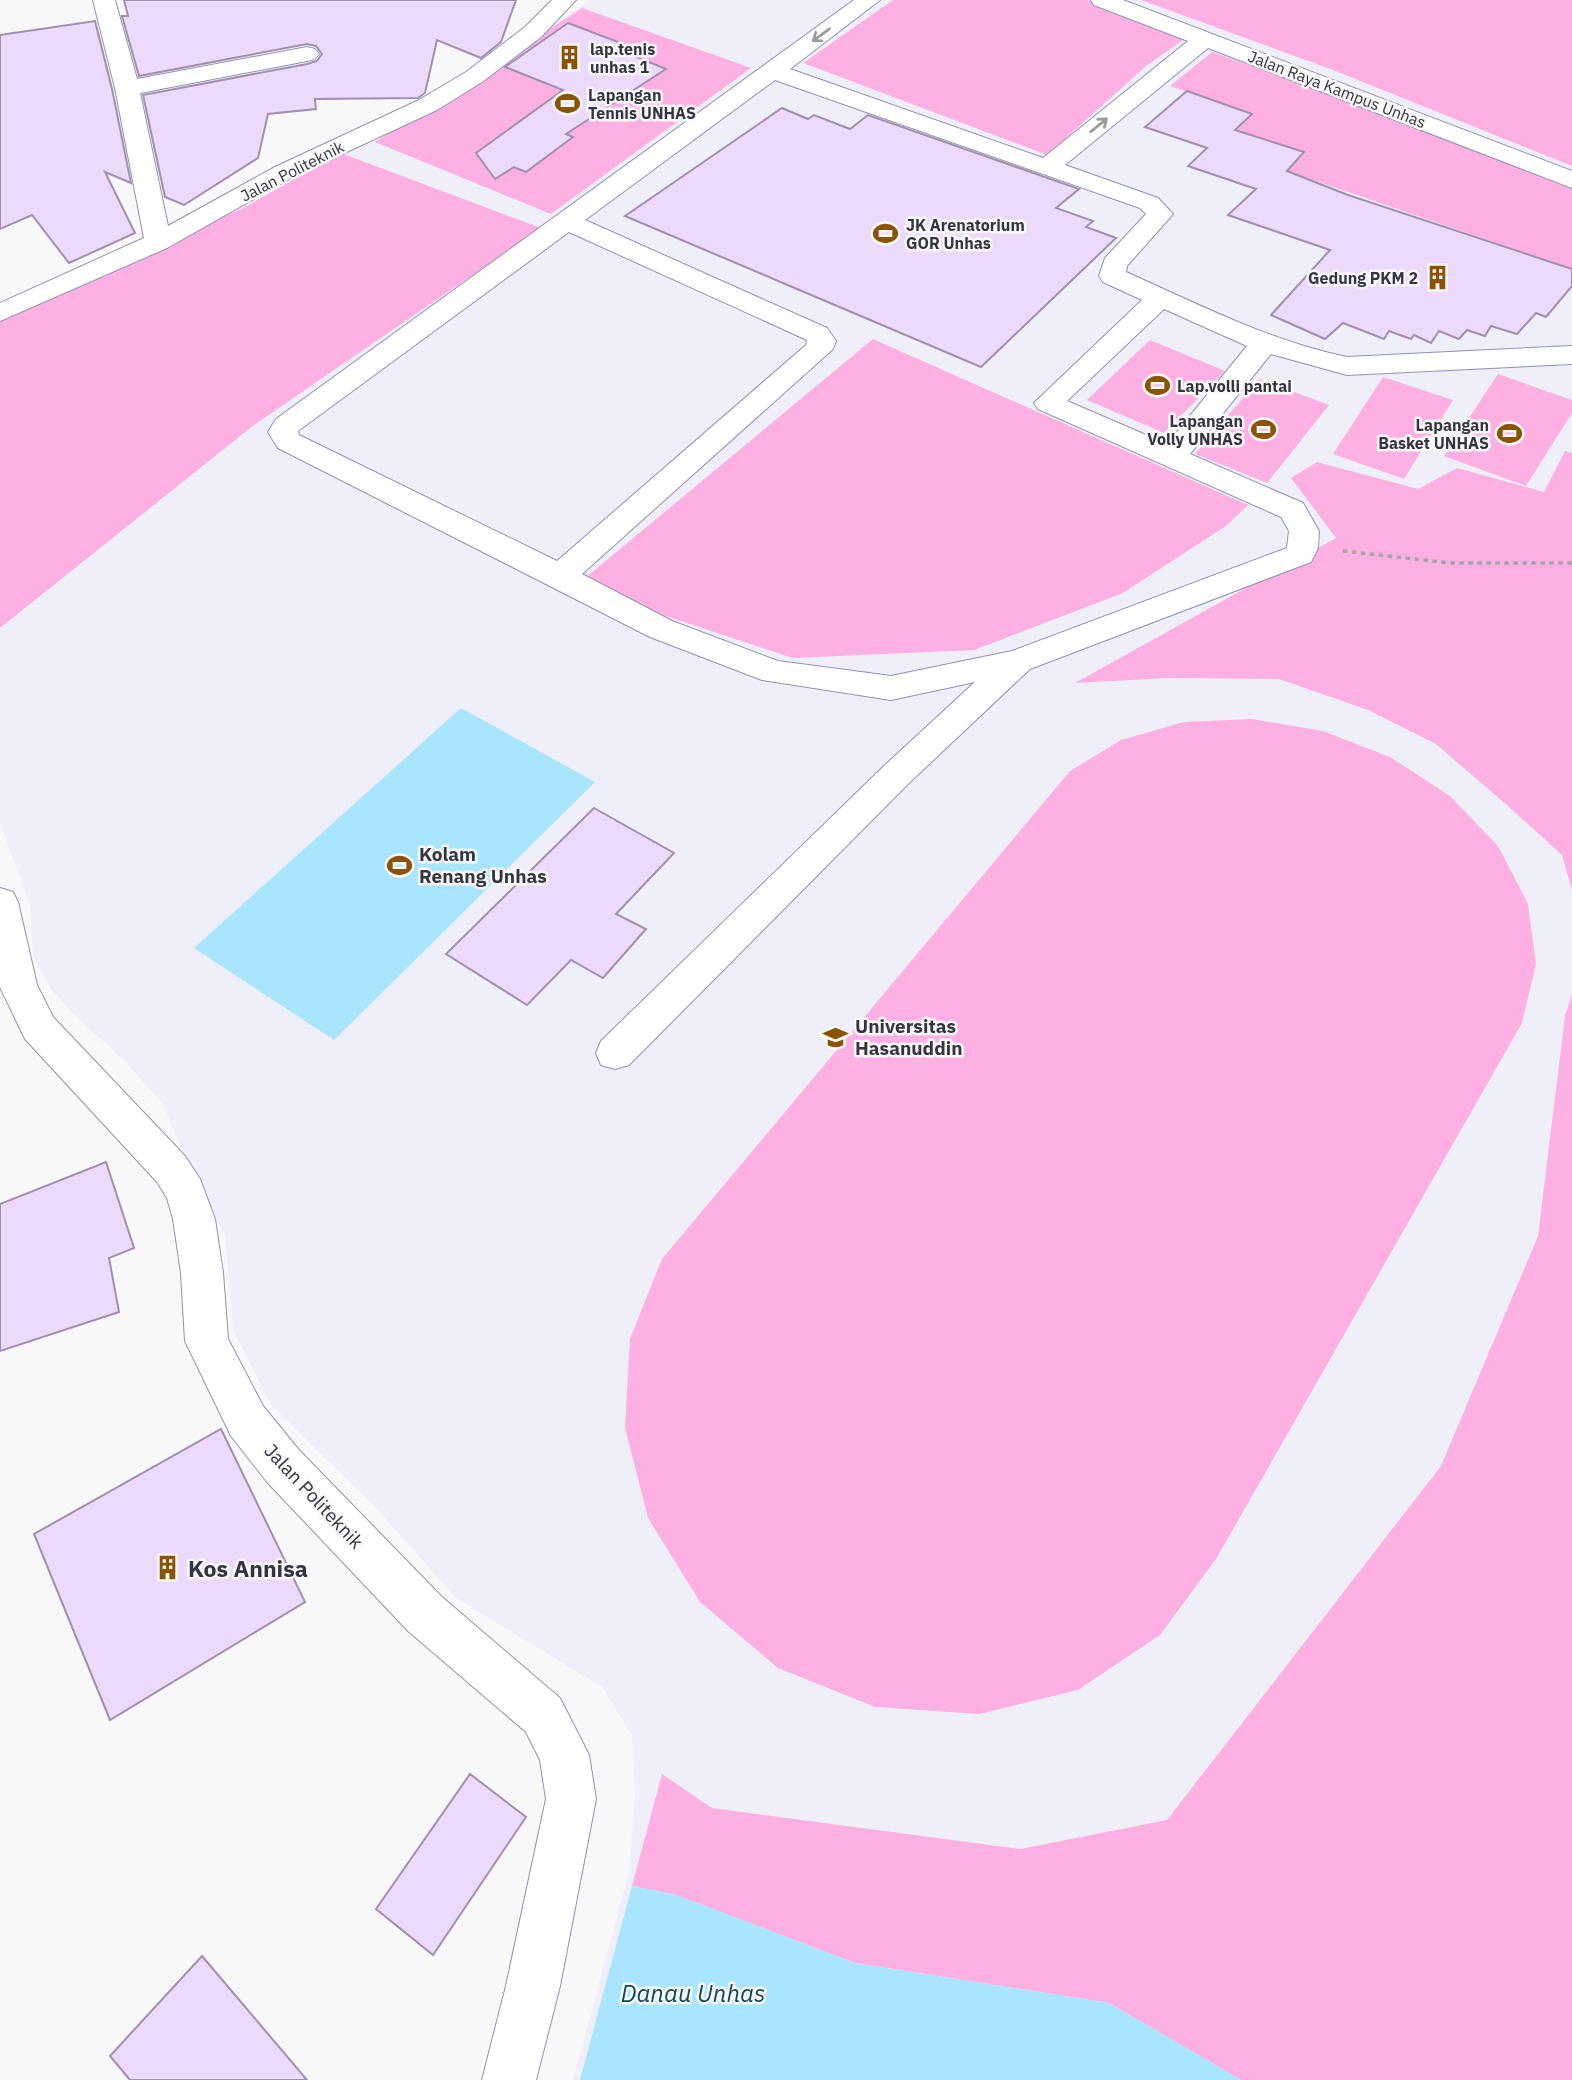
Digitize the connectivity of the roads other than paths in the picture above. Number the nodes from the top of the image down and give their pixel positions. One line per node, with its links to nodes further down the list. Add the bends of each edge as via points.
1 (104, 0): 8 (street)
2 (565, 0): 12 (street, Jalan Politeknik, via 533,33 428,105 284,172)
3 (869, 0): 7 (street, one-way to 7)
4 (1102, 0): 5 (street, Jalan Raya Kampus Unhas)
5 (1205, 39): 9 (street, one-way to 5); 10 (street, Jalan Raya Kampus Unhas)
6 (307, 54): 8 (street)
7 (773, 71): 9 (street); 11 (street)
8 (127, 88): 12 (street)
9 (1046, 168): 13 (street, via 1156,209 1160,214 1111,270 1112,276)
10 (1572, 180)
11 (567, 221): 18 (street, via 817,334 822,341 819,349); 18 (street, via 286,426 284,432 288,441)
12 (158, 242): 14 (street, Jalan Politeknik)
13 (1159, 299): 15 (street); 17 (street, via 1048,403)
14 (0, 313)
15 (1265, 344): 16 (street, via 1347,366); 17 (street)
16 (1572, 355)
17 (1172, 457): 19 (street, via 1293,510 1303,522 1300,555)
18 (560, 576): 19 (street, via 661,629 774,672 891,688)
19 (1018, 662): 21 (street)
20 (0, 902): 22 (street, Jalan Politeknik, via 18,985 39,1028 171,1169 186,1192 202,1273 207,1341 247,1422 282,1466 425,1614 543,1715 564,1755 571,1799)
21 (615, 1053)
22 (509, 2080)

